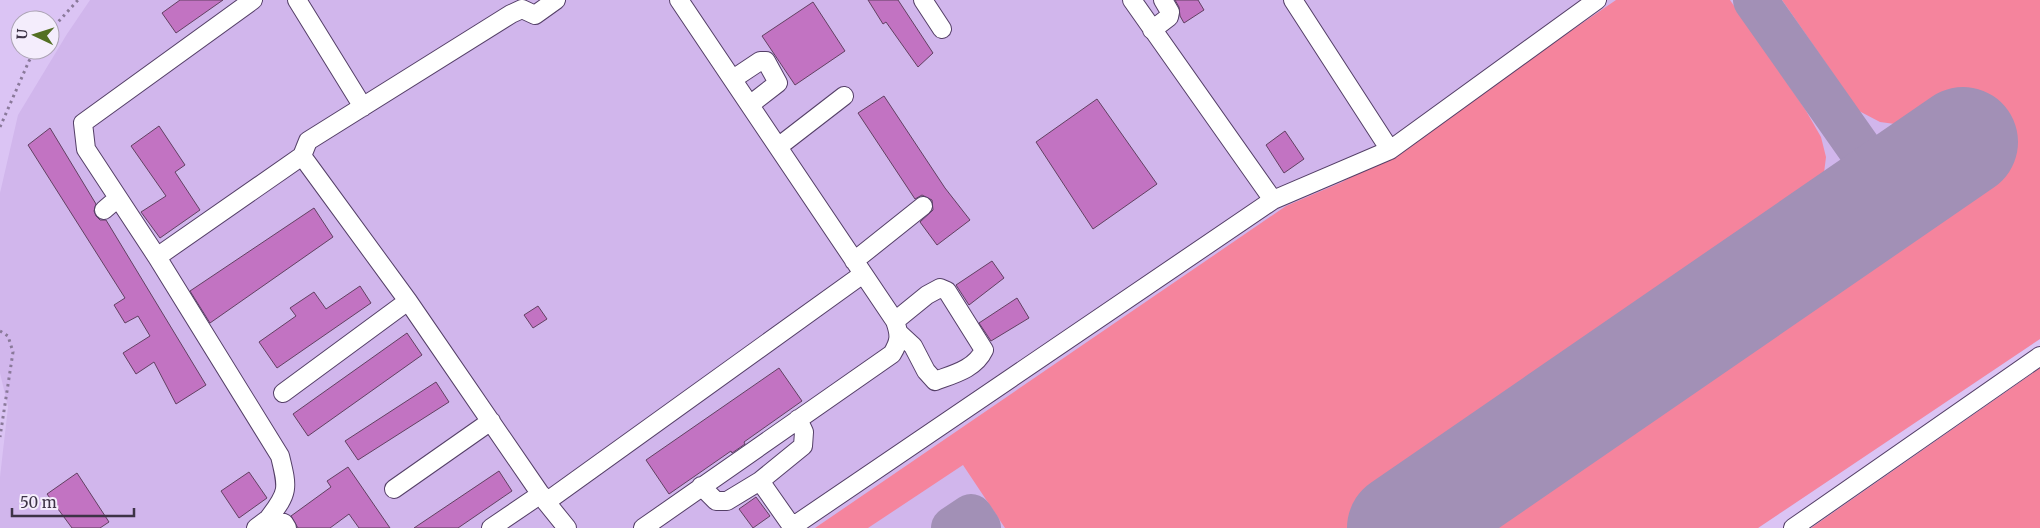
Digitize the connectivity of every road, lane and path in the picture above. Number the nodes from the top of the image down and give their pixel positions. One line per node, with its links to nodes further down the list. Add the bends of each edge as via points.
1 (78, 0): 12 (path)
2 (253, 0): 24 (street, via 83,124 86,149)
3 (297, 0): 19 (street)
4 (556, 0): 11 (street, via 535,15)
5 (680, 0): 16 (street)
6 (923, 0): 13 (street)
7 (1132, 0): 14 (street)
8 (1163, 0): 14 (street, via 1170,12 1169,17)
9 (1293, 0): 22 (street)
10 (1597, 0): 22 (street)
11 (506, 7): 19 (street)
12 (60, 20)
13 (942, 29)
14 (1152, 30): 25 (street)
15 (31, 60): 20 (path)
16 (733, 79): 18 (street); 18 (street, via 760,61 766,61 778,82)
17 (844, 96): 21 (street)
18 (751, 104): 21 (street)
19 (363, 107): 23 (street, via 308,141)
20 (0, 127)
21 (778, 147): 29 (street)
22 (1390, 150): 25 (street)
23 (302, 156): 28 (street); 30 (street)
24 (118, 198): 27 (street); 28 (street)
25 (1273, 200): 43 (street)
26 (923, 206): 29 (street)
27 (104, 210)
28 (157, 257): 42 (street, via 280,456 286,481 283,499)
29 (859, 267): 31 (street); 41 (street)
30 (408, 301): 34 (street); 36 (street)
31 (898, 327): 31 (street, via 927,294 940,288 948,291 984,350 964,370 936,381); 35 (street, via 898,344 892,354)
32 (0, 331): 37 (path, via 8,336 13,352)
33 (2040, 356): 48 (street)
34 (283, 392)
35 (798, 419): 38 (street, via 804,432 803,446); 39 (street)
36 (491, 421): 40 (street); 41 (street)
37 (0, 437)
38 (760, 481): 39 (street, via 727,501 716,501); 43 (street)
39 (701, 486): 47 (street)
40 (394, 489)
41 (544, 498): 45 (street); 46 (street)
42 (262, 524): 44 (street, via 284,523)
43 (792, 527)
44 (288, 528)
45 (491, 528)
46 (567, 528)
47 (643, 528)
48 (1793, 528)

